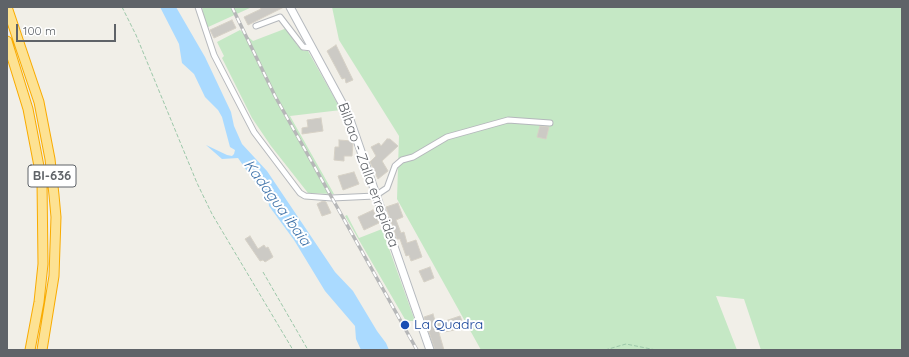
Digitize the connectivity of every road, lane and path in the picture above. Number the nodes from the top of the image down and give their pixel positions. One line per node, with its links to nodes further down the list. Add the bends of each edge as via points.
1 (7, 7): 12 (highway, BI-636, via 39,102 54,195 54,276)
2 (122, 7): 13 (path, via 212,214)
3 (198, 7): 9 (street, via 214,55 247,120 300,193 317,198)
4 (290, 7): 7 (street, Bilbao - Zalla errepidea)
5 (256, 26): 7 (street, via 280,17 303,47)
6 (7, 41): 11 (highway, BI-636, via 28,108 42,182 43,264)
7 (312, 48): 9 (street, Bilbao - Zalla errepidea, via 348,114)
8 (550, 123): 9 (street, via 508,120 447,137 413,157 402,160 395,166 387,188)
9 (375, 196): 15 (street, Bilbao - Zalla errepidea)
10 (263, 272): 14 (path)
11 (30, 350)
12 (42, 350)
13 (293, 350)
14 (308, 350)
15 (430, 350)
16 (605, 350): 17 (path, via 626,344)
17 (656, 350)

